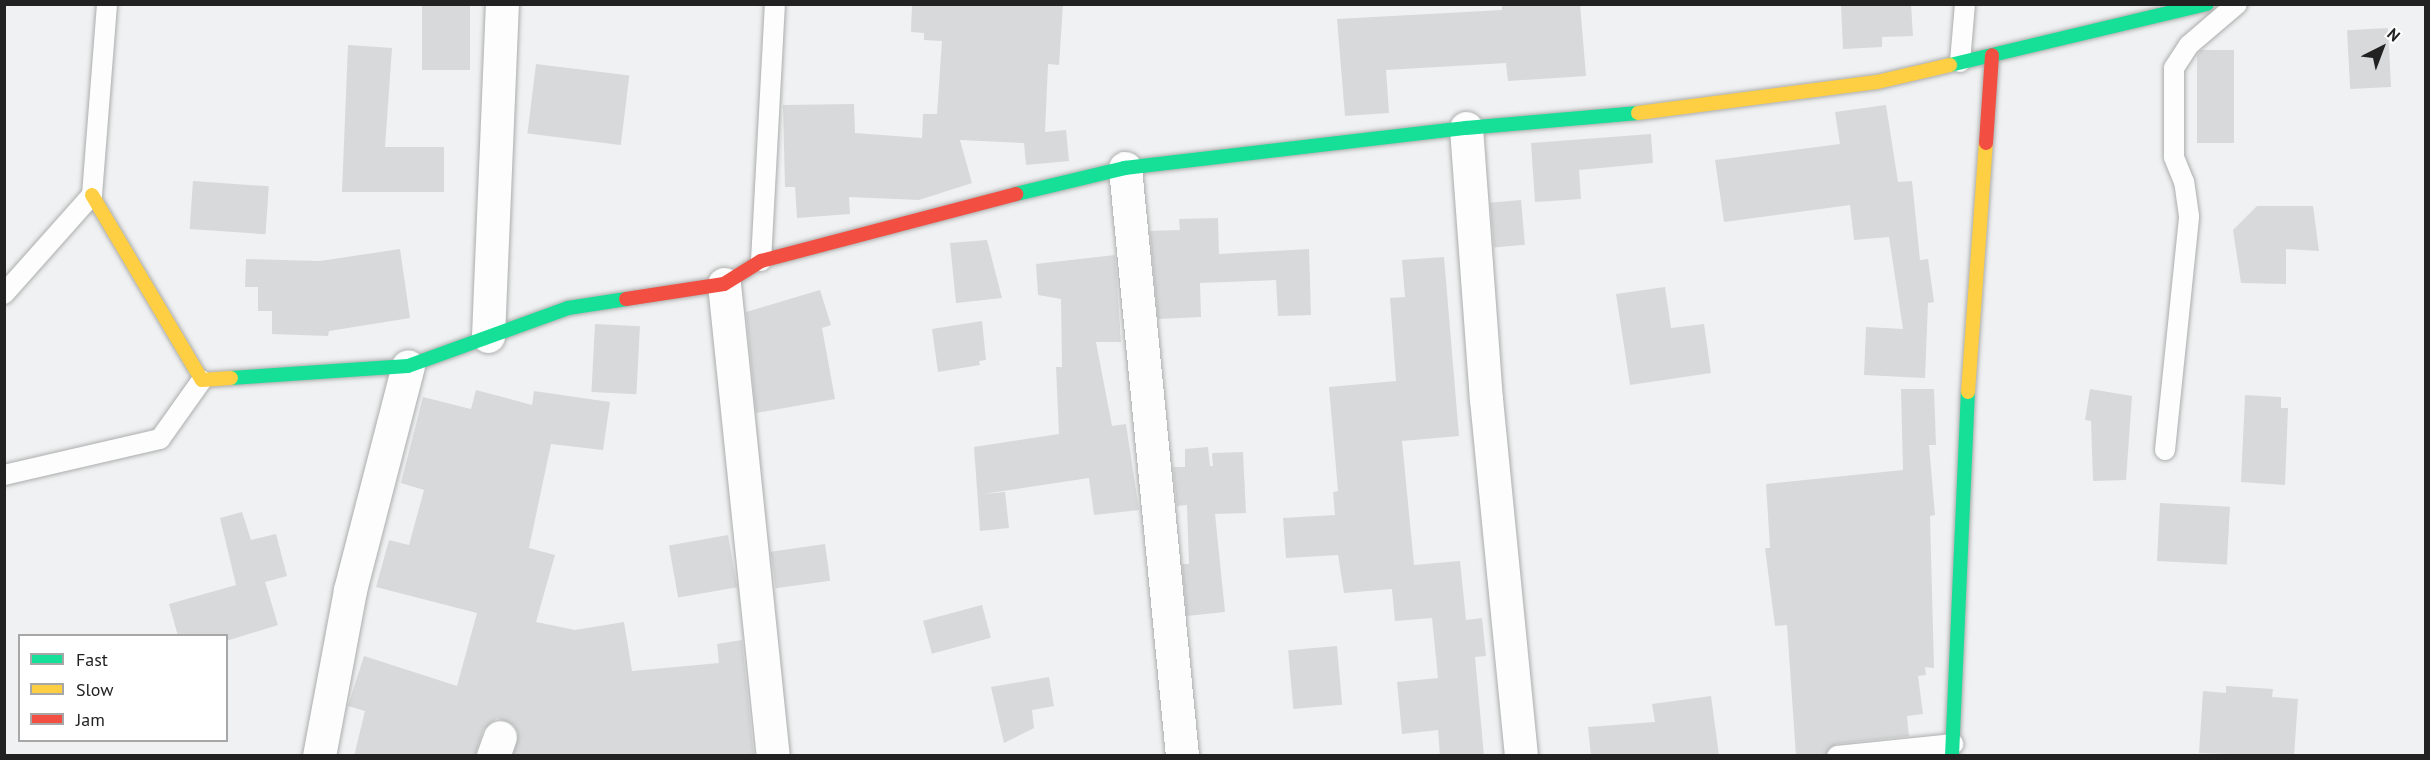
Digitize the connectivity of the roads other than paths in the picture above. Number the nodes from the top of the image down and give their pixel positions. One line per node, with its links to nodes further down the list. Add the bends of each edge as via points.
1 (107, 4): 11 (lane)
2 (502, 4): 15 (street)
3 (774, 4): 12 (lane)
4 (1965, 4): 8 (lane)
5 (2207, 4): 7 (street)
6 (2237, 4): 18 (lane, via 2189,45 2174,68 2174,157 2184,182 2188,216)
7 (1992, 55): 8 (street); 20 (street, via 1962,496)
8 (1960, 62): 9 (street, via 1877,82 1626,115)
9 (1466, 128): 10 (street); 24 (street, via 1486,399)
10 (1125, 168): 12 (street); 23 (street)
11 (92, 195): 14 (lane); 17 (street)
12 (761, 261): 13 (street)
13 (724, 284): 15 (street, via 568,308); 22 (street)
14 (4, 294)
15 (488, 336): 16 (street)
16 (408, 366): 17 (street); 21 (street, via 350,590)
17 (202, 380): 19 (lane, via 160,439)
18 (2165, 450)
19 (4, 475)
20 (1953, 750): 25 (lane)
21 (319, 756)
22 (773, 756)
23 (1182, 756)
24 (1521, 756)
25 (1837, 756)

